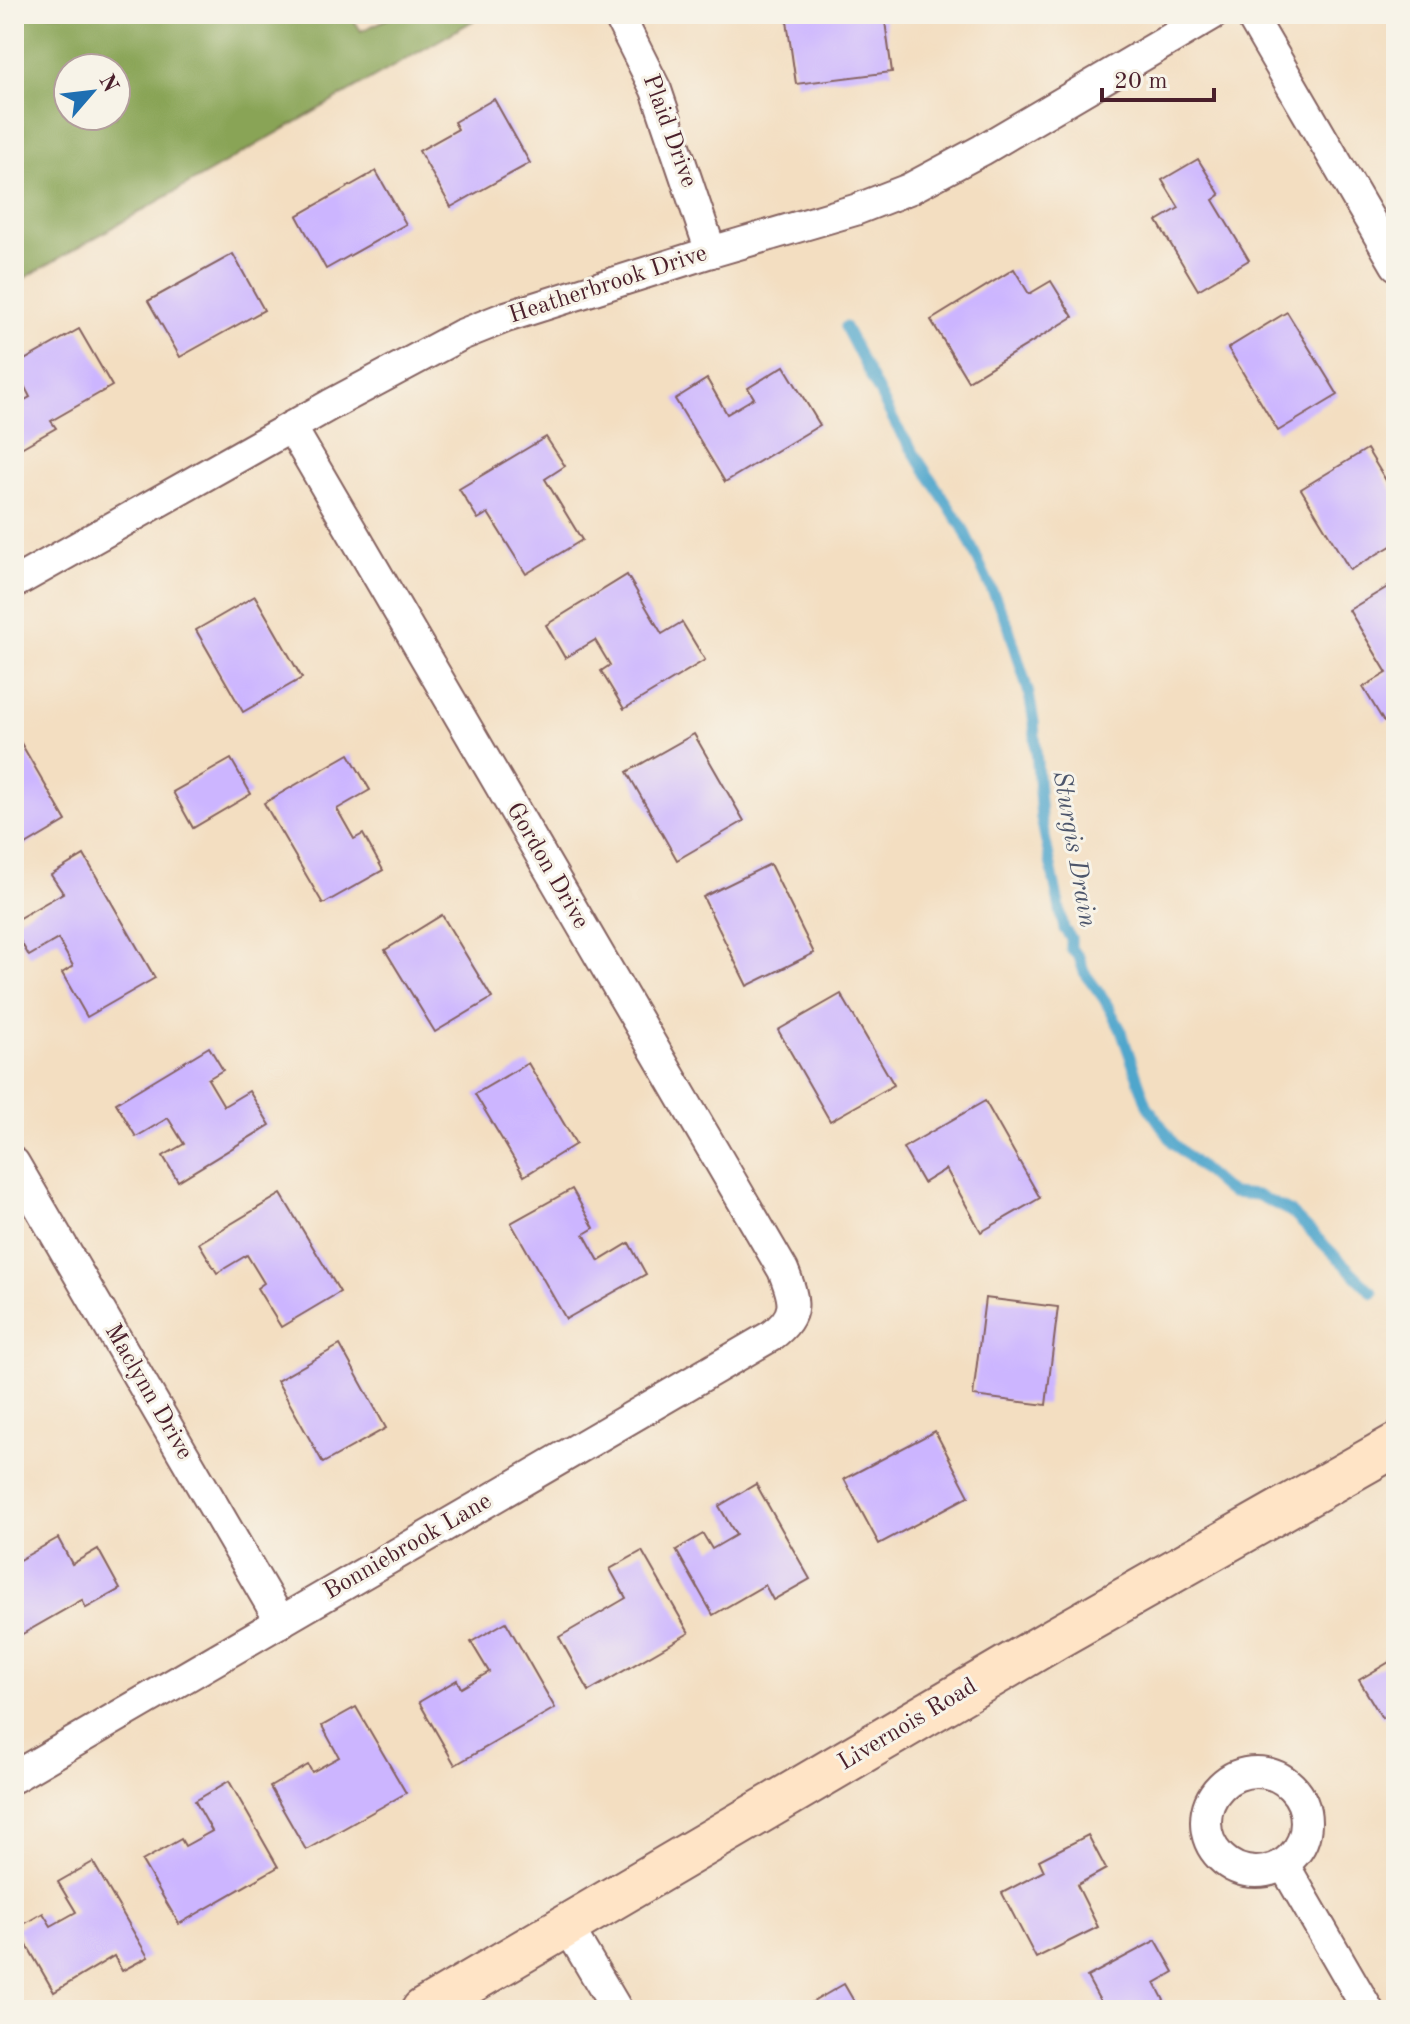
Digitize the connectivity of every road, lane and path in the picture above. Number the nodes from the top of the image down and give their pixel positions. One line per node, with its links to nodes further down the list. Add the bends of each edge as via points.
1 (618, 14): 4 (street, Plaid Drive, via 656,90)
2 (1213, 14): 4 (street, Heatherbrook Drive, via 909,189)
3 (1250, 14): 5 (street)
4 (711, 252): 6 (street, Heatherbrook Drive, via 461,335)
5 (1396, 265)
6 (291, 427): 7 (street, Heatherbrook Drive); 9 (street, Gordon Drive, via 783,1270)
7 (14, 583)
8 (14, 1163): 11 (street, Maclynn Drive)
9 (794, 1309): 11 (street, Bonniebrook Lane, via 784,1327 771,1336)
10 (1396, 1445): 14 (main road, Livernois Road, via 1056,1638)
11 (281, 1622): 12 (street, Bonniebrook Lane)
12 (14, 1777)
13 (1284, 1865): 17 (street)
14 (568, 1927): 15 (main road, Livernois Road); 16 (street)
15 (423, 2010)
16 (617, 2010)
17 (1368, 2010)

